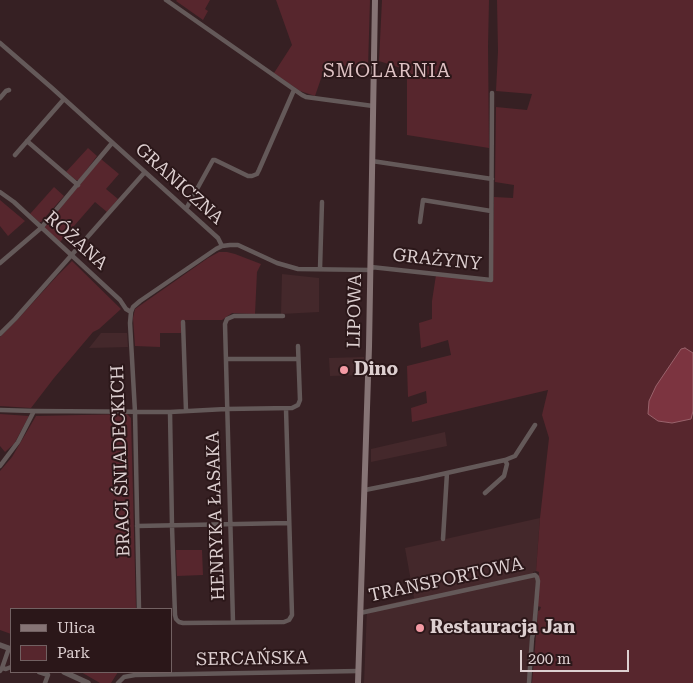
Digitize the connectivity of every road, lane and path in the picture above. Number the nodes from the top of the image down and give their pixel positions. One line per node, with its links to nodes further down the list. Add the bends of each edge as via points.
1 (166, 0): 5 (street)
2 (375, 0): 9 (main road, LIPOWA)
3 (0, 43): 8 (street, GRANICZNA)
4 (10, 90): 7 (street)
5 (294, 90): 9 (street, via 306,97); 19 (street, via 257,174 248,176 213,160)
6 (492, 93): 15 (street, GRAŻYNY)
7 (0, 98)
8 (64, 99): 10 (street); 11 (street, GRANICZNA)
9 (373, 106): 13 (main road, LIPOWA)
10 (27, 141): 12 (street); 16 (street)
11 (112, 144): 14 (street, GRANICZNA); 16 (street)
12 (15, 155)
13 (372, 161): 15 (street); 26 (main road, LIPOWA)
14 (145, 172): 19 (street, GRANICZNA); 24 (street)
15 (492, 179): 20 (street, GRAŻYNY)
16 (78, 185): 22 (street)
17 (0, 192): 22 (street, RÓŻANA)
18 (322, 202): 27 (street)
19 (186, 209): 23 (street, GRANICZNA, via 218,238)
20 (491, 210): 21 (street, GRAŻYNY, via 423,200); 26 (street, GRAŻYNY, via 491,280)
21 (420, 222)
22 (41, 228): 24 (street, RÓŻANA); 25 (street)
23 (222, 246): 27 (street, GRANICZNA, via 238,246 289,267); 28 (street, via 140,301)
24 (71, 255): 28 (street, RÓŻANA); 31 (street)
25 (0, 263)
26 (371, 268): 27 (street, GRANICZNA); 46 (main road, LIPOWA)
27 (320, 269)
28 (131, 312): 40 (street, BRACI ŚNIADECKICH)
29 (283, 316): 33 (street, HENRYKA ŁASAKA, via 228,318 225,324)
30 (184, 322): 38 (street)
31 (0, 334)
32 (298, 346): 34 (street)
33 (226, 359): 34 (street); 35 (street, HENRYKA ŁASAKA)
34 (298, 359): 36 (street, via 300,400 298,405)
35 (226, 409): 36 (street); 38 (street); 49 (street, HENRYKA ŁASAKA)
36 (286, 409): 48 (street)
37 (0, 410): 39 (street)
38 (186, 411): 41 (street)
39 (34, 412): 40 (street); 44 (street)
40 (135, 412): 41 (street); 50 (street, BRACI ŚNIADECKICH)
41 (170, 412): 51 (street)
42 (535, 425): 43 (street, via 515,456)
43 (505, 460): 45 (street); 47 (street, via 504,476)
44 (0, 466)
45 (447, 473): 46 (street); 52 (street)
46 (365, 490): 54 (main road, LIPOWA)
47 (485, 494)
48 (289, 523): 49 (street); 55 (street, via 290,619 284,622)
49 (229, 524): 51 (street); 55 (street, HENRYKA ŁASAKA)
50 (137, 526): 51 (street); 53 (street, BRACI ŚNIADECKICH)
51 (172, 526): 55 (street, via 176,619 183,624)
52 (443, 539)
53 (139, 608)
54 (360, 613): 59 (main road, LIPOWA); 68 (street, TRANSPORTOWA, via 535,575 538,581)
55 (233, 622)
56 (0, 645): 57 (street)
57 (10, 648): 58 (street)
58 (1, 669)
59 (359, 670): 63 (street, SERCAŃSKA); 67 (main road, LIPOWA)
60 (42, 673): 64 (street, via 48,675)
61 (66, 673): 65 (street)
62 (135, 673): 66 (street, SERCAŃSKA)
63 (172, 673)
64 (45, 683)
65 (88, 683)
66 (118, 683)
67 (358, 683)
68 (529, 683)

